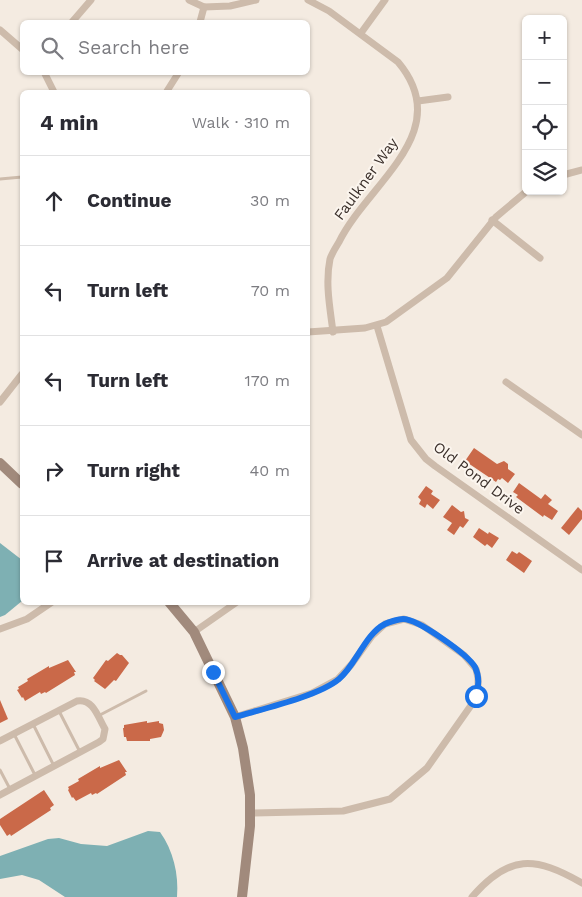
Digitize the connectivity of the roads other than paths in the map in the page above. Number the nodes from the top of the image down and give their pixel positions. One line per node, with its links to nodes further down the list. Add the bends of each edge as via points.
1 (91, 0): 7 (street)
2 (189, 0): 6 (street)
3 (256, 0): 6 (street)
4 (308, 0): 10 (street)
5 (385, 0): 10 (street)
6 (204, 7): 8 (street)
7 (74, 20)
8 (201, 20)
9 (0, 30): 11 (street)
10 (361, 33): 17 (street, via 406,71)
11 (20, 47)
12 (46, 75): 14 (street)
13 (177, 75): 15 (street)
14 (53, 90)
15 (169, 90)
16 (448, 97): 17 (street)
17 (418, 101): 27 (street, Faulkner Way, via 417,122 410,143 345,228 330,258 328,292)
18 (582, 170): 19 (street)
19 (567, 174)
20 (20, 177): 21 (lane)
21 (0, 179)
22 (522, 195): 23 (street)
23 (492, 220): 24 (street); 25 (street, via 447,278)
24 (540, 258)
25 (376, 326): 27 (street); 35 (street, Old Pond Drive, via 407,429 418,449 435,466)
26 (310, 332): 27 (street)
27 (333, 332)
28 (20, 377): 30 (street)
29 (506, 382): 31 (street)
30 (0, 402)
31 (582, 435)
32 (0, 463): 33 (street)
33 (20, 482)
34 (582, 559): 35 (street)
35 (579, 568)
36 (48, 605): 39 (street, via 27,619)
37 (172, 605): 40 (street)
38 (233, 605): 40 (street)
39 (0, 629)
40 (194, 632): 44 (street)
41 (146, 691): 43 (lane)
42 (59, 711): 43 (street, via 83,700); 45 (street); 48 (lane)
43 (98, 716): 48 (street, via 105,729 103,739)
44 (235, 717): 54 (street, via 243,748); 54 (street, via 312,693 338,679 385,624 404,619 422,625 464,655 476,669 478,678 472,704 427,768 390,799 343,811)
45 (33, 724): 46 (street); 49 (lane)
46 (14, 734): 47 (street); 51 (lane)
47 (0, 741)
48 (80, 752): 49 (street)
49 (54, 766): 51 (street)
50 (0, 770): 52 (lane)
51 (36, 776): 52 (street)
52 (10, 790): 53 (street)
53 (0, 795)
54 (250, 813): 56 (street)
55 (582, 883): 57 (street, via 560,870 532,862 504,868)
56 (242, 897)
57 (472, 897)

